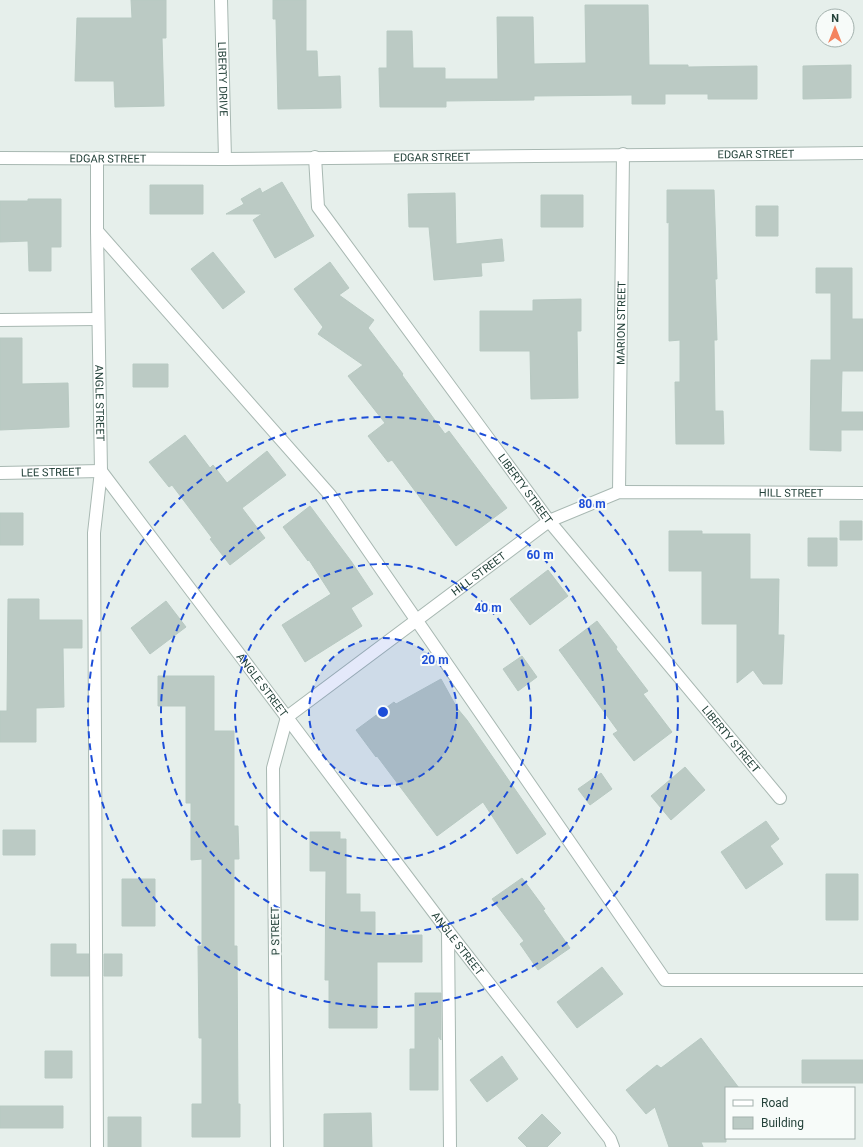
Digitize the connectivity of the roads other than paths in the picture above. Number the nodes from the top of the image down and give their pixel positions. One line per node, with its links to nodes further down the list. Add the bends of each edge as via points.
1 (220, 0): 7 (street, LIBERTY DRIVE)
2 (863, 153): 3 (street, EDGAR STREET)
3 (623, 154): 4 (street, EDGAR STREET); 13 (street, MARION STREET)
4 (315, 157): 7 (street, EDGAR STREET); 15 (street, LIBERTY STREET, via 318,206)
5 (0, 158): 6 (street, EDGAR STREET)
6 (97, 158): 7 (street, EDGAR STREET); 8 (street, ANGLE STREET)
7 (224, 158)
8 (97, 231): 9 (street, ANGLE STREET); 16 (street, via 330,495)
9 (98, 319): 10 (street); 12 (street, ANGLE STREET)
10 (0, 320)
11 (0, 472): 12 (street, LEE STREET)
12 (101, 472): 17 (street, ANGLE STREET); 21 (street, via 94,533)
13 (619, 492): 14 (street, HILL STREET); 15 (street, HILL STREET)
14 (863, 493)
15 (549, 521): 16 (street, HILL STREET); 18 (street, LIBERTY STREET)
16 (416, 620): 17 (street, HILL STREET); 20 (street, via 665,980)
17 (287, 717): 19 (street, ANGLE STREET); 22 (street, P STREET, via 273,768)
18 (780, 798)
19 (448, 931): 23 (street); 24 (street, ANGLE STREET, via 610,1139)
20 (863, 980)
21 (97, 1147)
22 (277, 1147)
23 (450, 1147)
24 (613, 1147)

